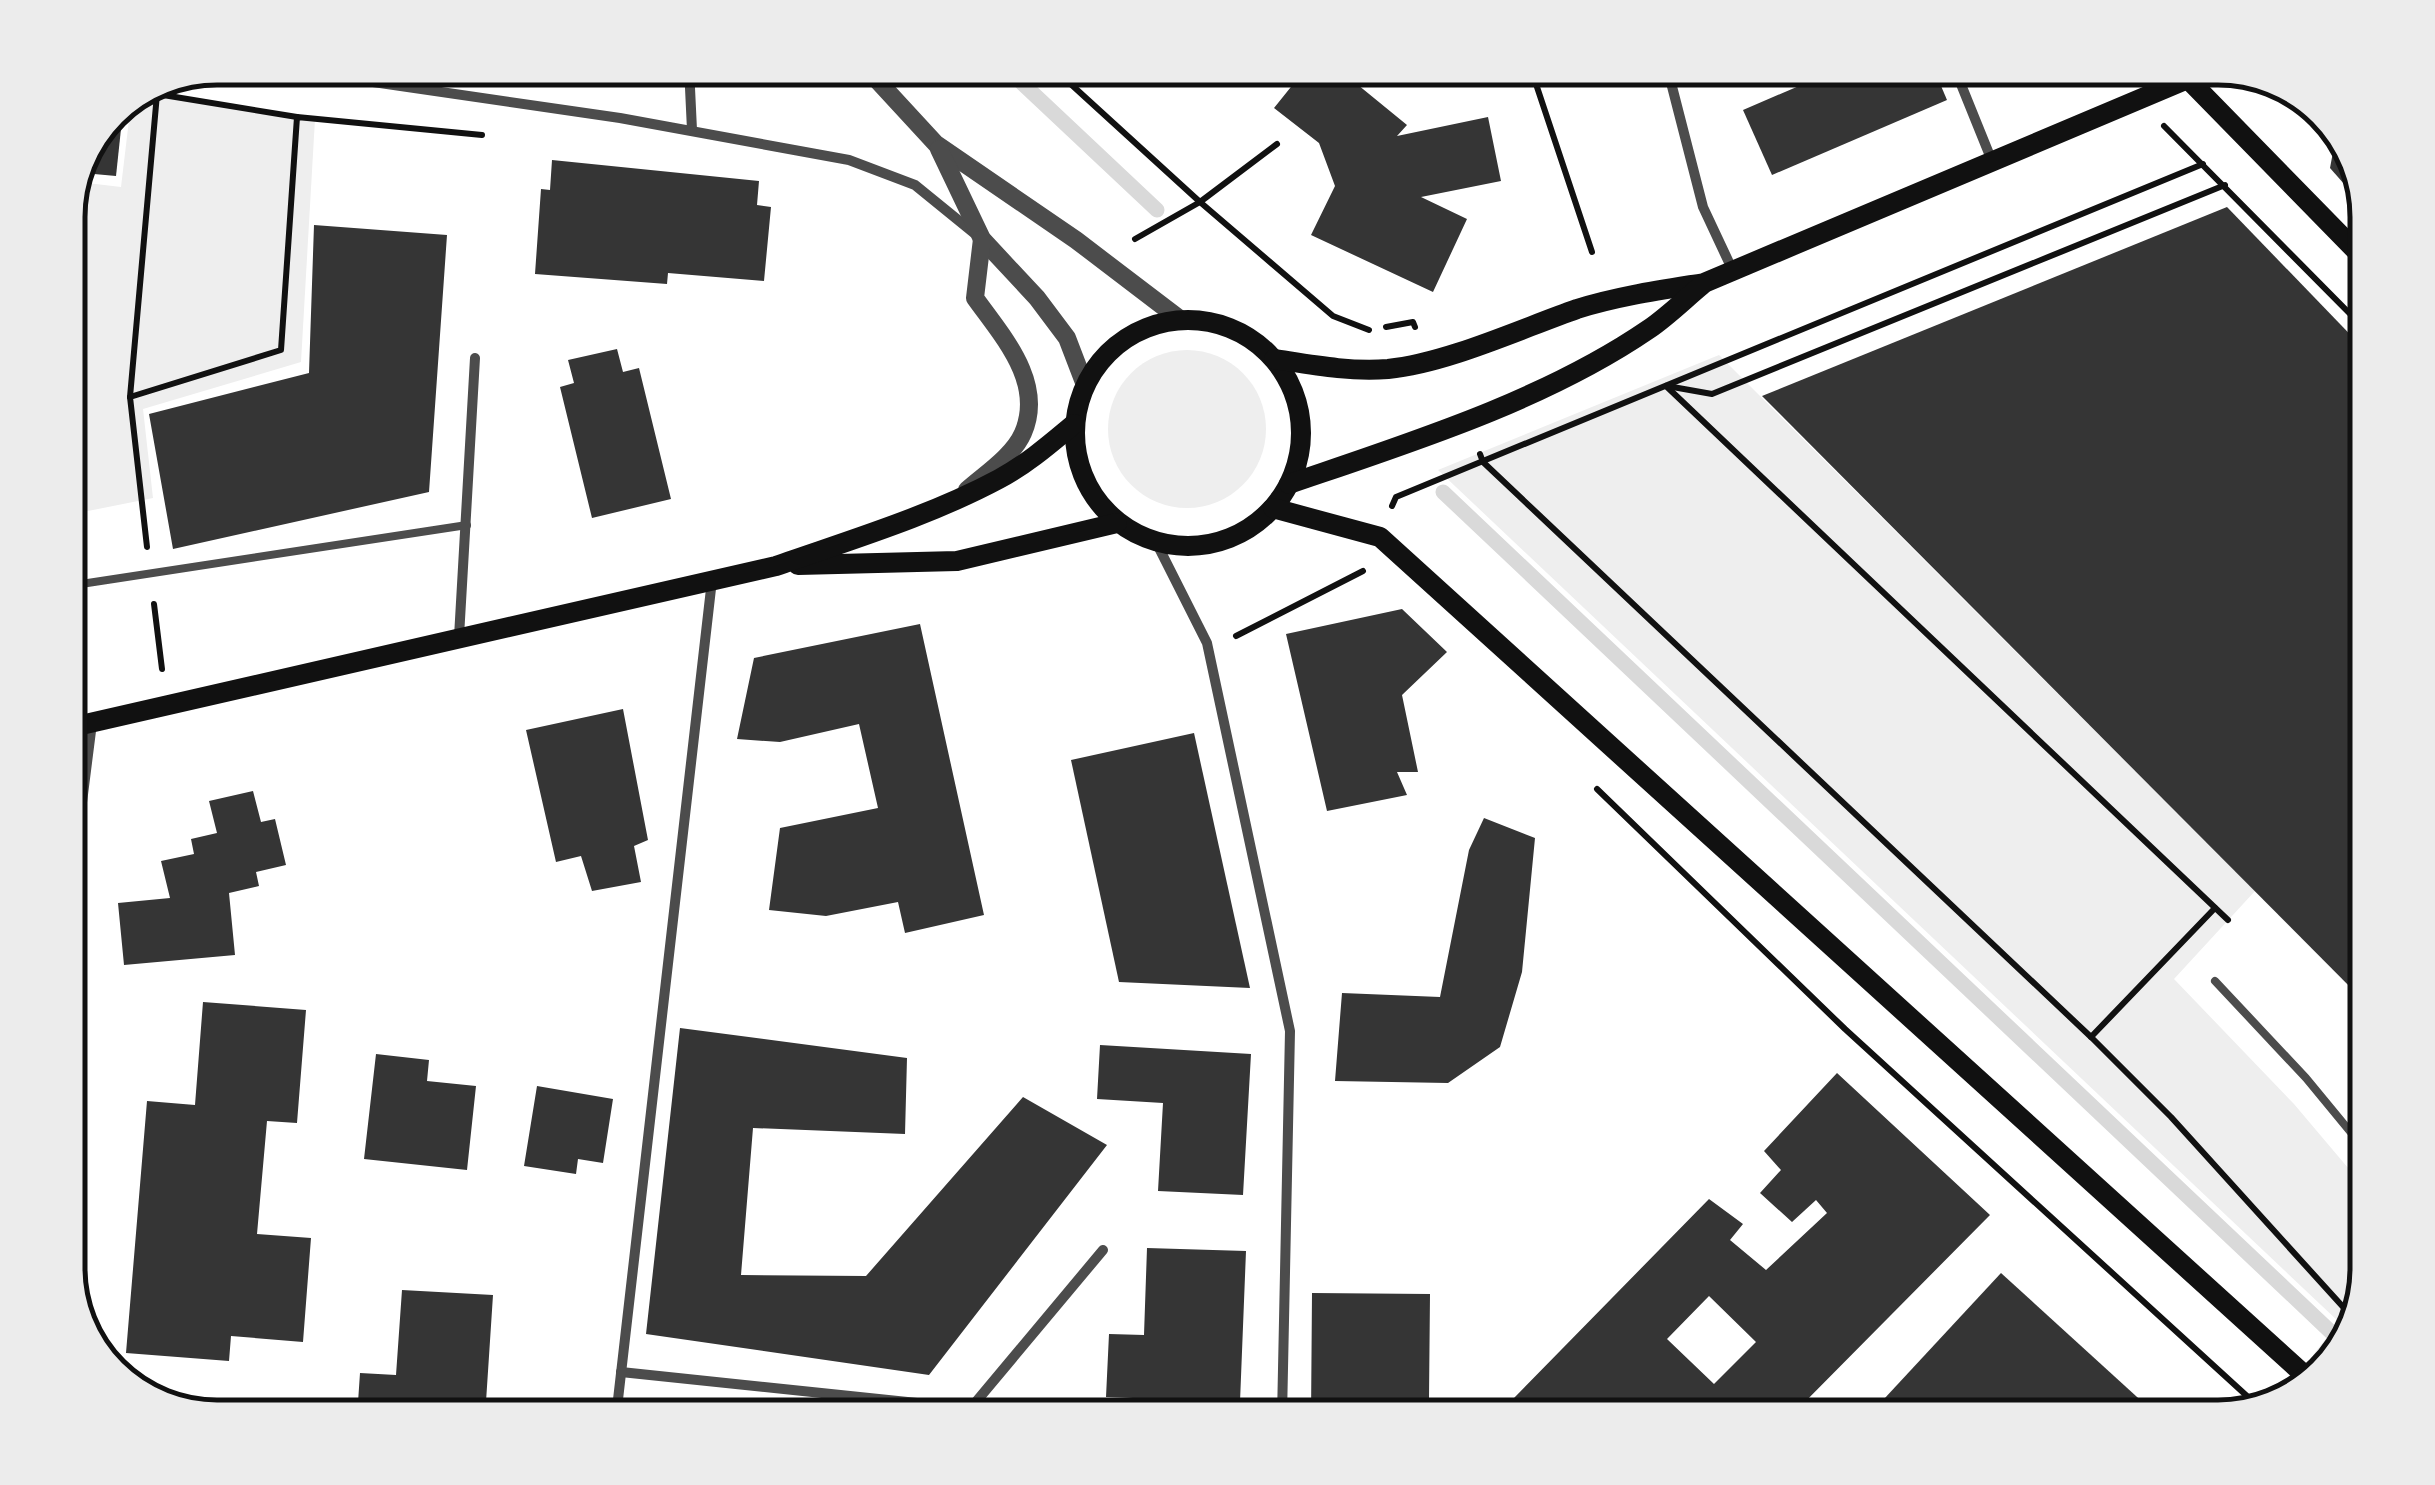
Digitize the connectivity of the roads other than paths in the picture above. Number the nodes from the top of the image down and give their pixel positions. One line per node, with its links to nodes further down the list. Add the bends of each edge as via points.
1 (386, 85): 8 (street)
2 (690, 85): 8 (street)
3 (881, 85): 9 (street)
4 (1672, 85): 13 (street, via 1703,208)
5 (1961, 85): 10 (street)
6 (2173, 85): 10 (main road)
7 (2194, 85): 12 (main road)
8 (692, 130): 11 (street, via 849,160 915,186)
9 (936, 144): 11 (street); 15 (street)
10 (1992, 162): 13 (main road)
11 (982, 239): 18 (street, via 1067,338); 21 (street, via 975,298 1024,369 1028,405 1023,433)
12 (2350, 245)
13 (1733, 272): 14 (main road)
14 (1704, 284): 17 (main road, via 1582,308 1393,368 1353,371); 20 (main road, via 1649,329 1585,366 1464,424)
15 (1181, 320): 17 (main road, via 1232,328); 18 (main road, via 1124,340)
16 (476, 358): 24 (street)
17 (1274, 359): 20 (main road, via 1292,387 1300,419 1300,452)
18 (1085, 385): 19 (main road)
19 (1074, 424): 21 (main road, via 1000,478); 23 (main road, via 1077,461 1092,495)
20 (1289, 484): 22 (main road)
21 (959, 497): 26 (main road)
22 (1273, 508): 25 (main road, via 1220,542); 36 (main road, via 1380,537)
23 (1118, 523): 25 (main road); 26 (main road, via 958,561)
24 (467, 524): 28 (lane); 29 (street)
25 (1156, 542): 41 (street, via 1207,643 1290,1031)
26 (776, 566): 27 (main road)
27 (712, 580): 29 (main road); 37 (street)
28 (85, 583)
29 (459, 638): 30 (main road)
30 (92, 723): 31 (main road); 32 (street)
31 (85, 724)
32 (85, 778)
33 (2215, 981): 34 (lane)
34 (2350, 1131)
35 (1103, 1250): 40 (street)
36 (2301, 1371)
37 (622, 1372): 38 (street); 39 (street)
38 (618, 1400)
39 (885, 1400)
40 (978, 1400)
41 (1282, 1400)

